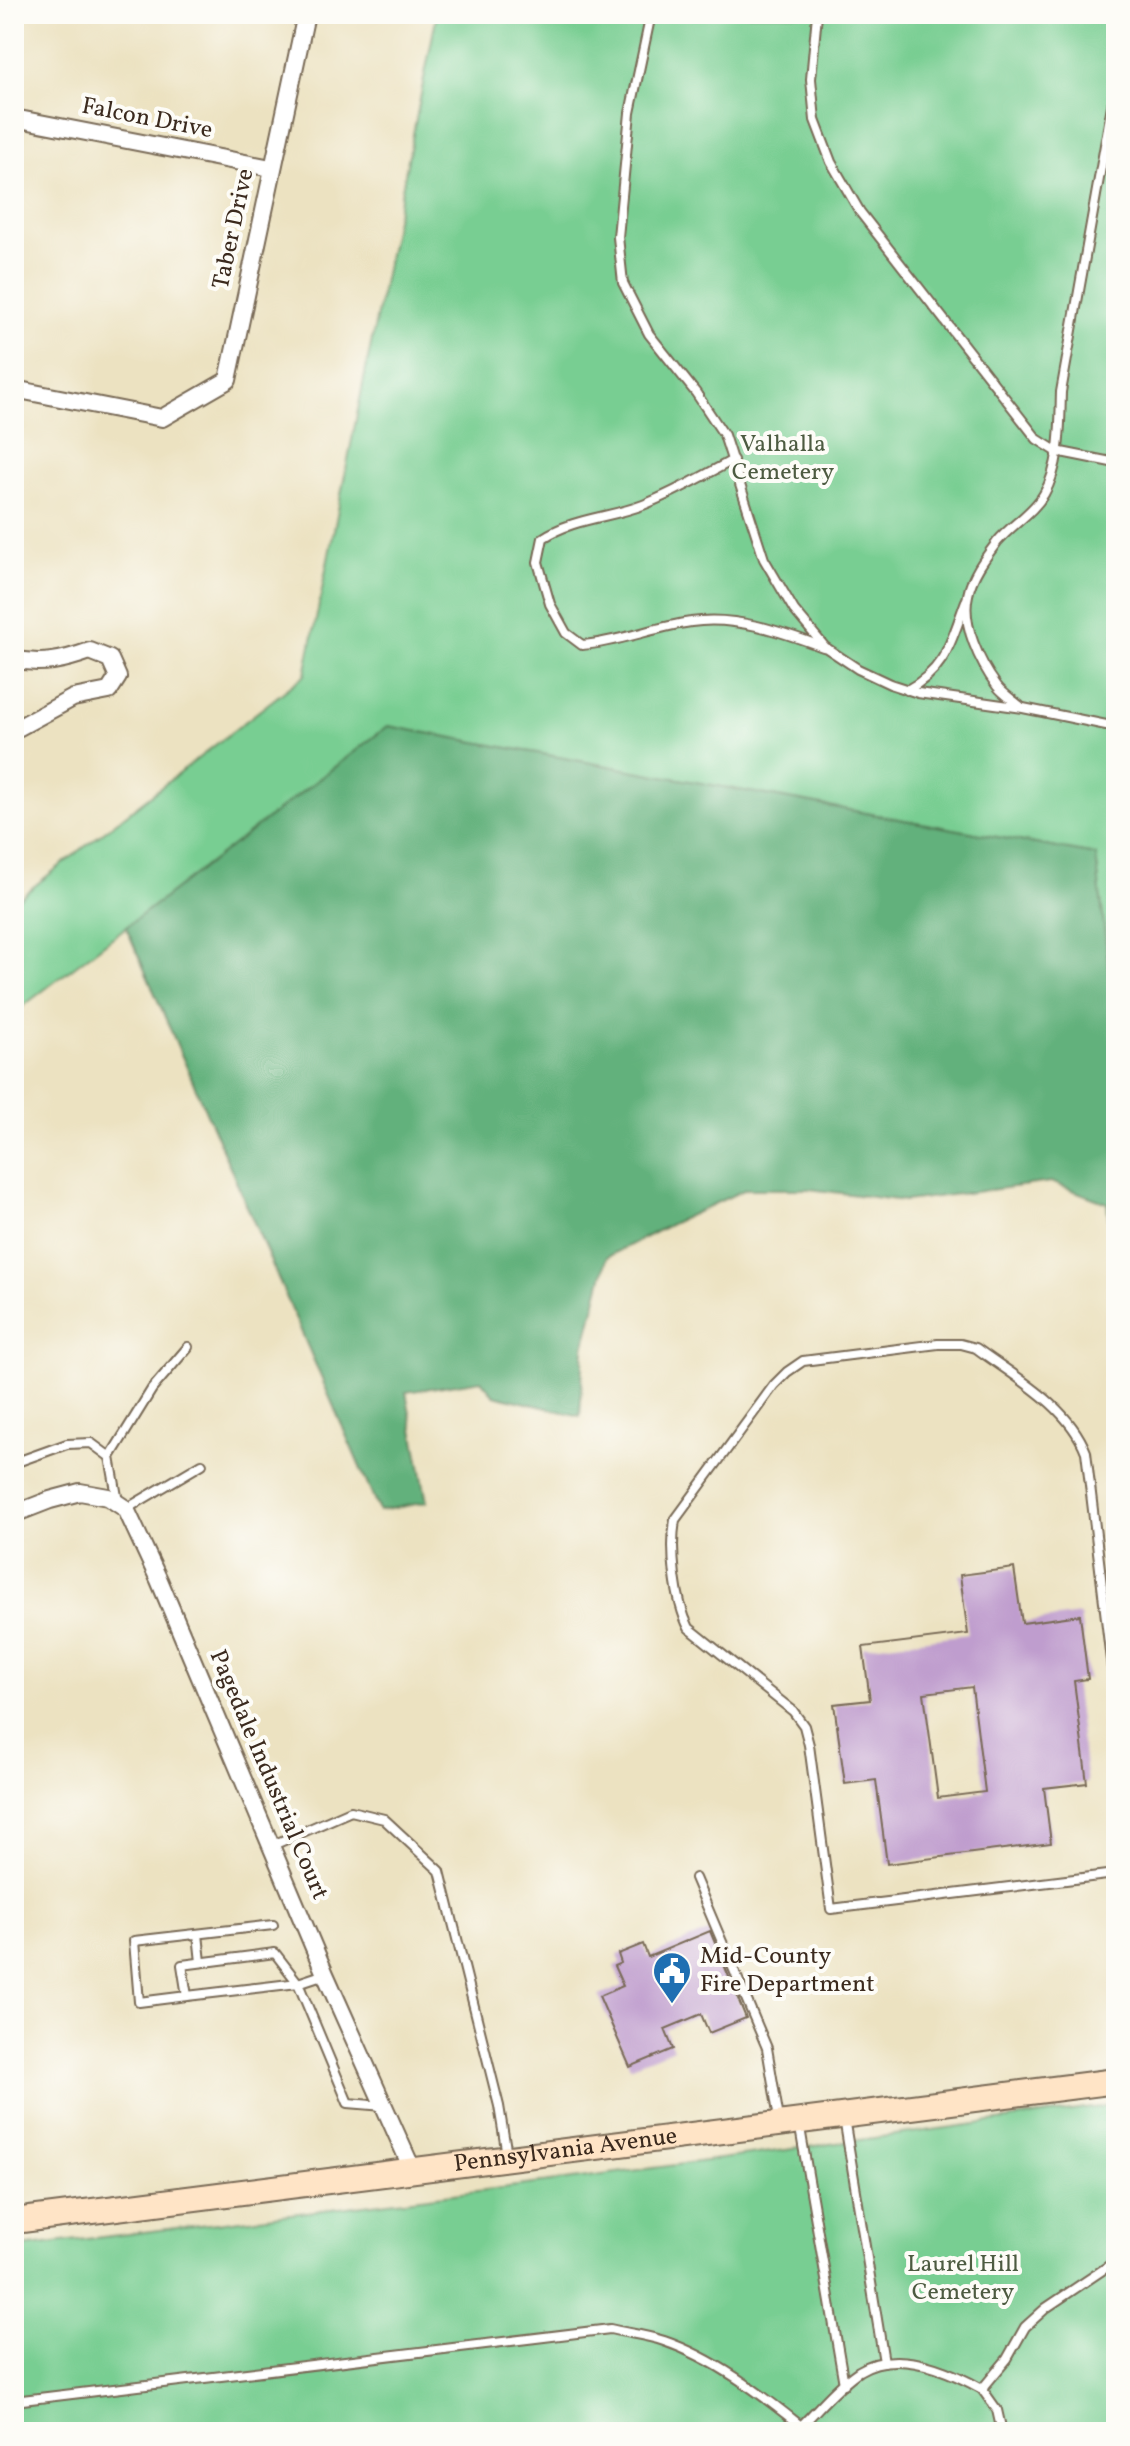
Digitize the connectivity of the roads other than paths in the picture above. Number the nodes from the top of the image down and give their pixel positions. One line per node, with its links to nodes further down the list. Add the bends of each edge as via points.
1 (306, 14): 6 (street, Taber Drive)
2 (651, 14): 9 (lane, via 630,113 618,237 623,283 649,334 724,435)
3 (817, 14): 8 (lane, via 812,93 815,120 831,162 897,260 1037,439)
4 (1116, 83): 8 (lane, via 1061,392)
5 (14, 118): 6 (street, Falcon Drive)
6 (271, 168): 7 (street, Taber Drive, via 228,380 162,418)
7 (14, 389)
8 (1056, 451): 10 (lane); 11 (lane, via 1044,495 999,539 978,568)
9 (733, 460): 12 (lane, via 764,559 794,610); 12 (lane, via 640,506 562,526 543,538 538,562 550,604 566,633 582,645 694,621 735,623)
10 (1116, 463)
11 (967, 597): 14 (lane, via 938,668); 15 (lane, via 969,628 982,660 999,689)
12 (825, 647): 14 (lane, via 858,669)
13 (14, 659): 17 (street, via 66,660 90,651 110,659 118,677 109,691 73,698)
14 (907, 690): 15 (lane)
15 (1023, 708): 16 (lane)
16 (1116, 727)
17 (14, 730)
18 (188, 1347): 19 (lane, via 152,1389)
19 (110, 1457): 20 (lane, via 91,1443 67,1444); 22 (lane)
20 (14, 1463)
21 (202, 1464): 22 (lane)
22 (122, 1506): 23 (street, via 108,1497 80,1492); 25 (street, Pagedale Industrial Court)
23 (14, 1514)
24 (1116, 1702): 27 (lane, via 1086,1452 1064,1415 976,1348 938,1344 803,1361 774,1385 675,1520 672,1537 681,1611 689,1628 793,1711 804,1726 831,1909)
25 (273, 1845): 33 (street, Pagedale Industrial Court); 40 (lane, via 351,1811 384,1819 440,1871 499,2106)
26 (1116, 1861): 27 (lane)
27 (1115, 1874): 29 (lane)
28 (695, 1878): 39 (lane, via 767,2048)
29 (1116, 1882)
30 (273, 1925): 31 (lane)
31 (198, 1934): 32 (lane); 35 (lane, via 134,1941 139,2002)
32 (201, 1962): 34 (lane, via 275,1953); 35 (lane, via 182,1965)
33 (325, 1974): 34 (lane); 37 (street, Pagedale Industrial Court)
34 (298, 1983): 35 (lane); 37 (lane, via 348,2103)
35 (187, 1996)
36 (1116, 2081): 38 (street, Pennsylvania Avenue)
37 (385, 2106): 41 (street, Pagedale Industrial Court)
38 (844, 2115): 39 (street, Pennsylvania Avenue); 44 (lane)
39 (789, 2123): 40 (street, Pennsylvania Avenue); 45 (lane)
40 (507, 2159): 41 (street, Pennsylvania Avenue)
41 (413, 2171): 42 (street, Pennsylvania Avenue)
42 (14, 2221)
43 (1116, 2261): 46 (lane, via 1025,2327)
44 (884, 2362): 45 (lane); 46 (lane, via 924,2365)
45 (844, 2384): 48 (lane)
46 (982, 2389): 49 (lane, via 997,2410)
47 (14, 2401): 48 (lane, via 610,2329 664,2341 702,2358 762,2395)
48 (800, 2429)
49 (1002, 2432)

